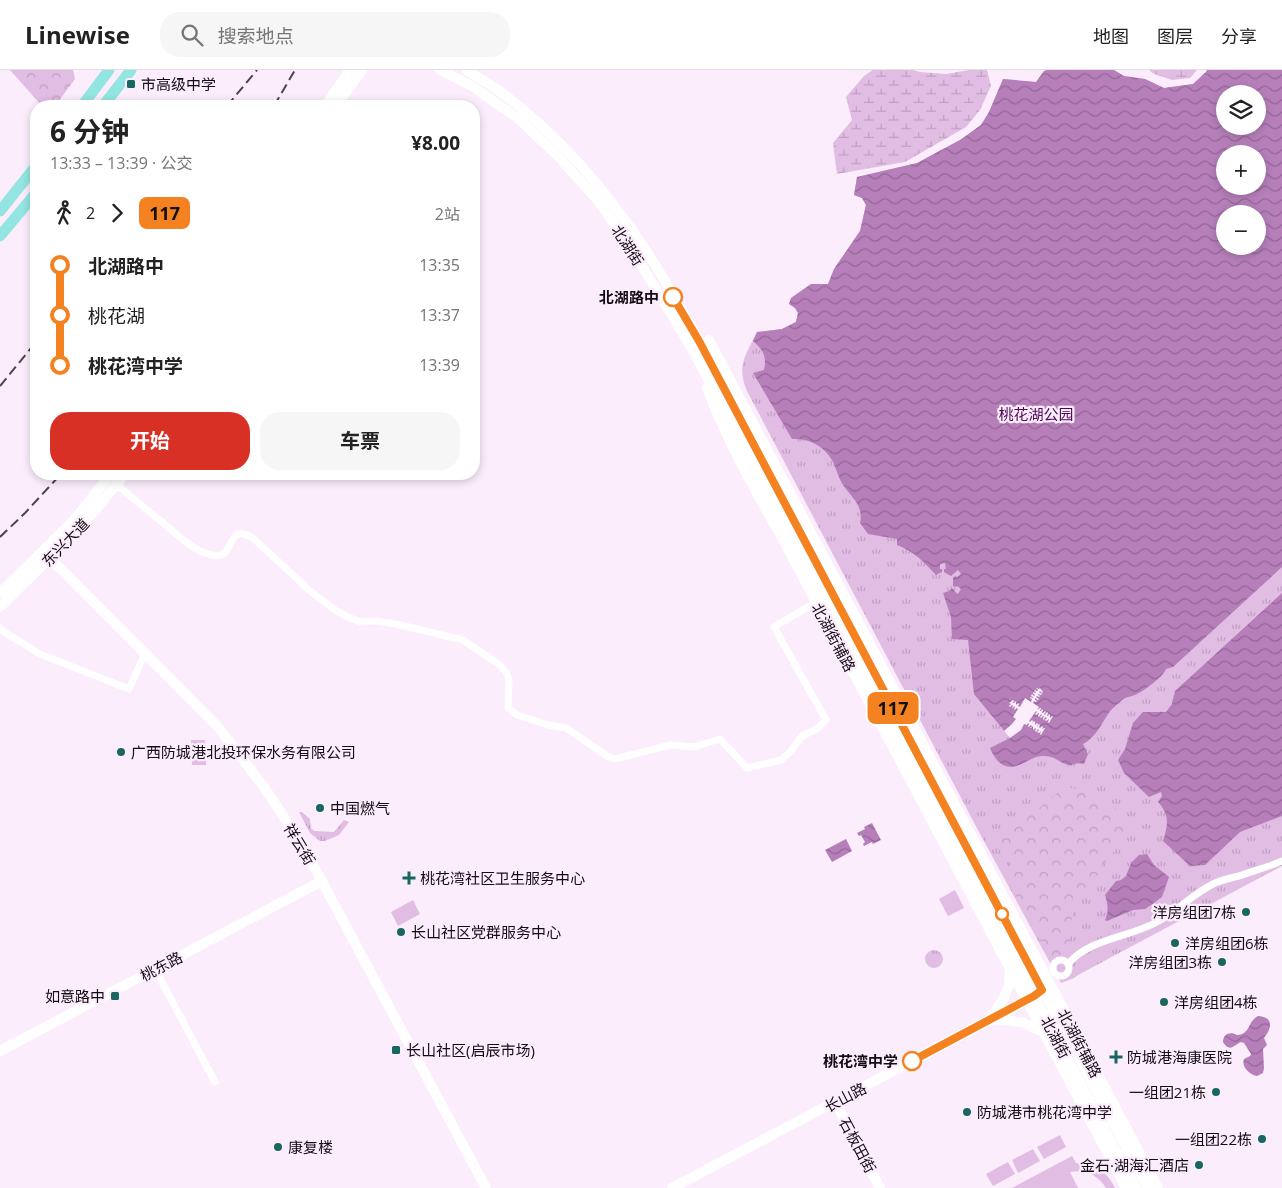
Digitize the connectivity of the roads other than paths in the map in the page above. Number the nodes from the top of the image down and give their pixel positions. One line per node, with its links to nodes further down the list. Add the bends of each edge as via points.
1 (109, 70): 9 (main road)
2 (131, 70): 8 (main road)
3 (138, 70): 8 (main road)
4 (350, 70): 11 (main road)
5 (362, 70): 12 (main road)
6 (440, 70): 22 (main road, 北湖街, via 472,86 520,120 599,202 691,347)
7 (466, 70): 36 (main road, 北湖街, via 534,119 577,161 614,205 647,253 699,341)
8 (112, 95): 10 (main road)
9 (86, 100)
10 (108, 100)
11 (329, 100)
12 (340, 100)
13 (30, 174): 15 (main road)
14 (30, 199): 16 (main road)
15 (0, 211)
16 (3, 228)
17 (709, 340): 36 (main road, 北湖街辅路)
18 (106, 480): 21 (main road, 东兴大道)
19 (120, 480): 20 (main road, 东兴大道)
20 (116, 484): 21 (main road, 东兴大道, via 82,526); 24 (street, via 191,546 212,556 227,551 236,534 248,535 309,590 348,618 396,624 463,640 506,672 509,680 508,708 518,715 566,728 615,759 670,745 694,747 720,739 747,768 781,760 802,736 826,720 774,627)
21 (46, 555): 23 (main road, 东兴大道); 25 (main road, 东兴大道); 27 (main road, 祥云街)
22 (804, 570): 24 (main road, 北湖街辅路); 28 (main road, 北湖街)
23 (0, 593)
24 (816, 602): 28 (main road, 北湖街辅路)
25 (0, 607)
26 (0, 628): 27 (street, via 40,654 129,689)
27 (144, 653): 31 (main road, 祥云街, via 218,727 239,753 281,812)
28 (850, 657): 30 (main road, 北湖街)
29 (1282, 861): 32 (street, via 1215,883 1157,922 1100,942 1075,956)
30 (962, 869): 33 (main road, 北湖街辅路); 36 (main road, 北湖街)
31 (322, 881): 34 (main road, 桃东路); 44 (main road, 祥云街)
32 (1068, 964): 35 (street, via 1066,975); 35 (street, via 1057,961 1053,968)
33 (1010, 968): 36 (main road, 北湖街辅路); 37 (main road, via 1009,985 1003,1000)
34 (155, 969): 40 (main road, 桃东路); 41 (street)
35 (1056, 975): 36 (street)
36 (1038, 992): 37 (main road, 长山路); 38 (main road, 北湖街辅路); 39 (main road, 北湖街); 47 (main road, 北湖街); 48 (main road, 北湖街辅路)
37 (989, 1020): 38 (main road, via 1016,1020); 42 (main road, 长山路)
38 (1043, 1032): 39 (main road); 43 (main road, 北湖街辅路)
39 (1062, 1049): 43 (main road, 北湖街)
40 (0, 1051)
41 (215, 1082)
42 (835, 1102): 45 (main road, 长山路); 46 (main road, 石板田街)
43 (1131, 1187)
44 (486, 1188)
45 (672, 1188)
46 (880, 1188)
47 (1148, 1188)
48 (1158, 1188)

